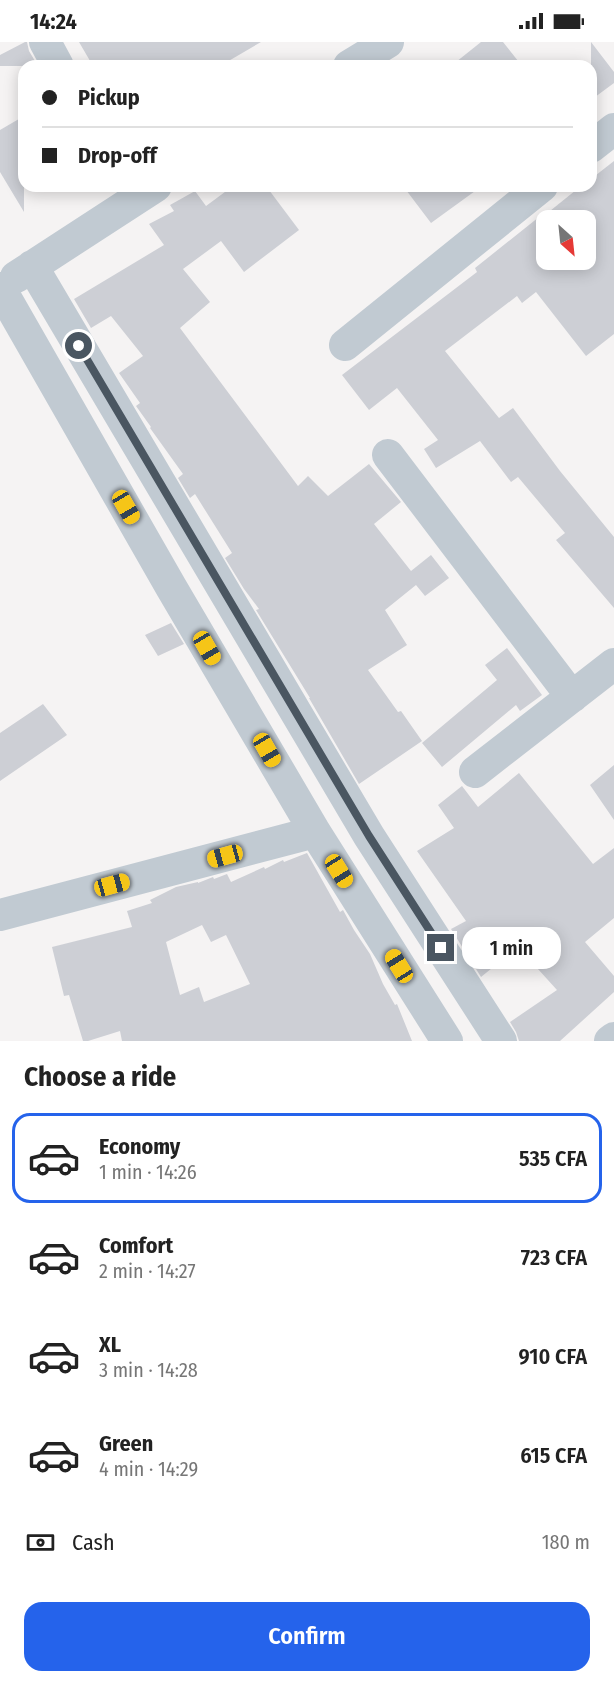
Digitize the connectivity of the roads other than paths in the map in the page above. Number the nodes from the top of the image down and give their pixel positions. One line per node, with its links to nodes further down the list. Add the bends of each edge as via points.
1 (45, 42): 3 (street)
2 (388, 42): 4 (street)
3 (55, 60)
4 (359, 60)
5 (614, 129): 6 (street)
6 (597, 142)
7 (147, 192): 9 (street)
8 (535, 192): 11 (street)
9 (32, 266): 10 (street); 13 (street)
10 (0, 288): 14 (street)
11 (345, 345)
12 (388, 455): 16 (street)
13 (209, 565): 14 (street); 22 (street, via 369,836)
14 (171, 587): 18 (street)
15 (614, 664): 16 (street)
16 (572, 696): 17 (street)
17 (475, 772)
18 (315, 832): 19 (street); 21 (street)
19 (0, 915)
20 (614, 1038): 23 (street)
21 (447, 1041)
22 (501, 1041)
23 (610, 1041)

